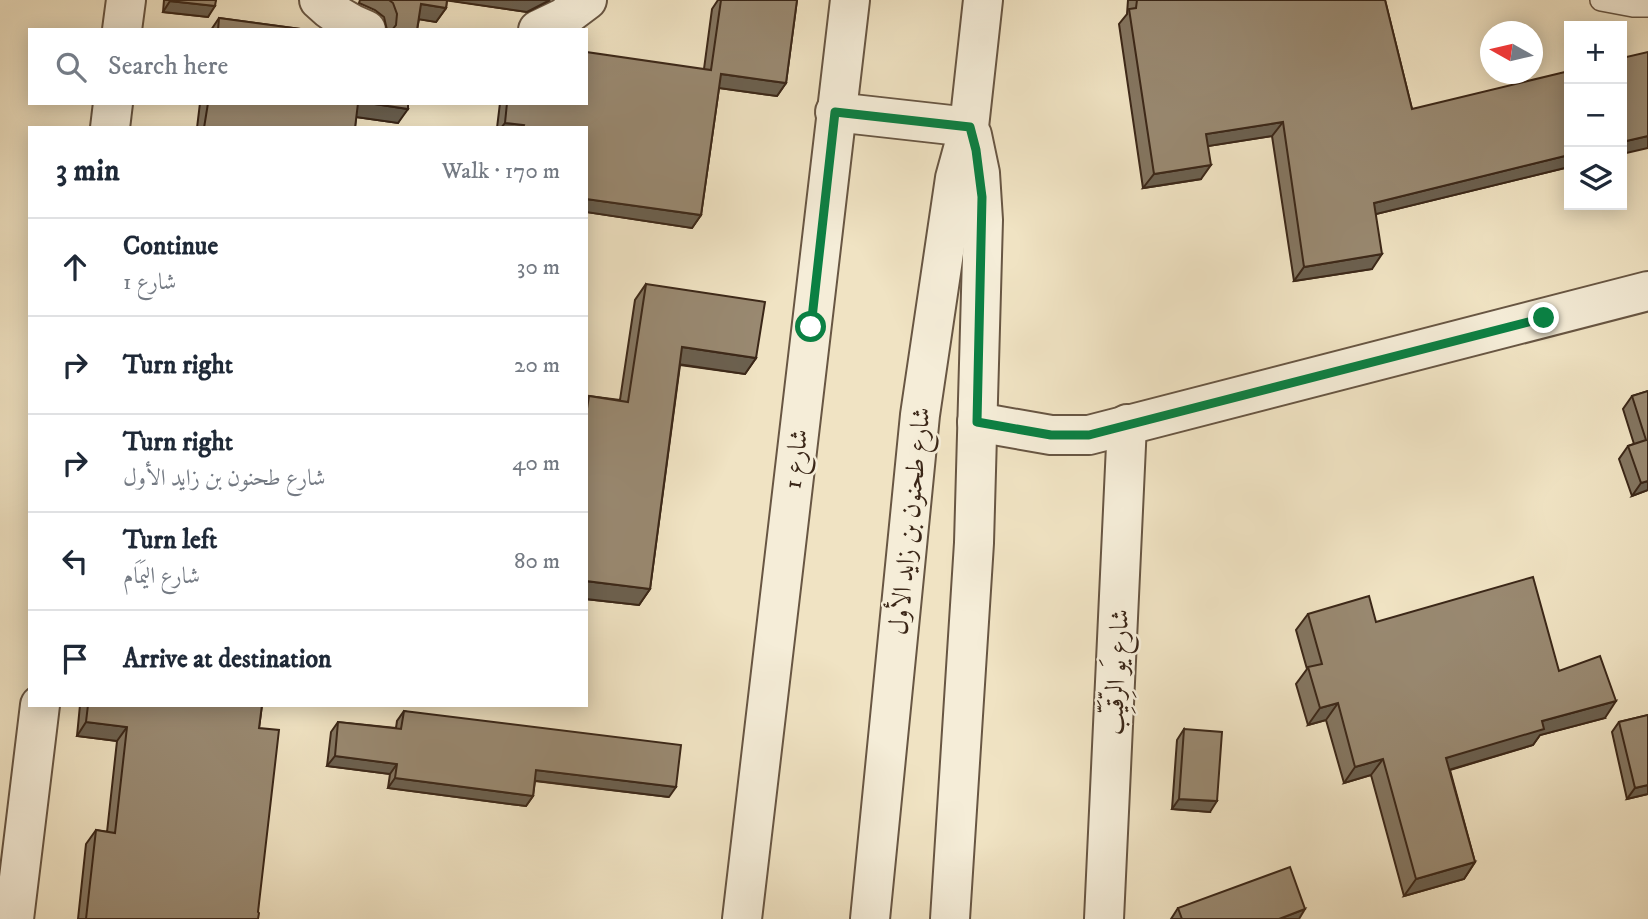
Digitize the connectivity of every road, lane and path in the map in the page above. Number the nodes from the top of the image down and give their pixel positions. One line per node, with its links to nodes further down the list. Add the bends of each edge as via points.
1 (126, 0): 8 (street)
2 (319, 0): 9 (street)
3 (587, 0): 10 (street)
4 (850, 0): 12 (street, شارع 1)
5 (984, 0): 14 (street, شارع طحنون بن زايد الأول)
6 (1601, 0): 7 (lane)
7 (1648, 6)
8 (122, 28)
9 (361, 28)
10 (542, 28)
11 (113, 105): 13 (street)
12 (835, 112): 14 (street); 20 (street, شارع 1)
13 (110, 126)
14 (970, 127): 16 (street, شارع طحنون بن زايد الأول, via 982,197); 21 (street, شارع طحنون بن زايد الأول, via 955,178 920,415)
15 (1648, 291): 17 (street)
16 (977, 422): 17 (street, via 1051,435 1089,435); 22 (street, شارع طحنون بن زايد الأول, via 974,543)
17 (1127, 424): 23 (street, شارع يَو الرِّقَيِّب)
18 (40, 707): 19 (street)
19 (14, 919)
20 (743, 919)
21 (870, 919)
22 (950, 919)
23 (1104, 919)

